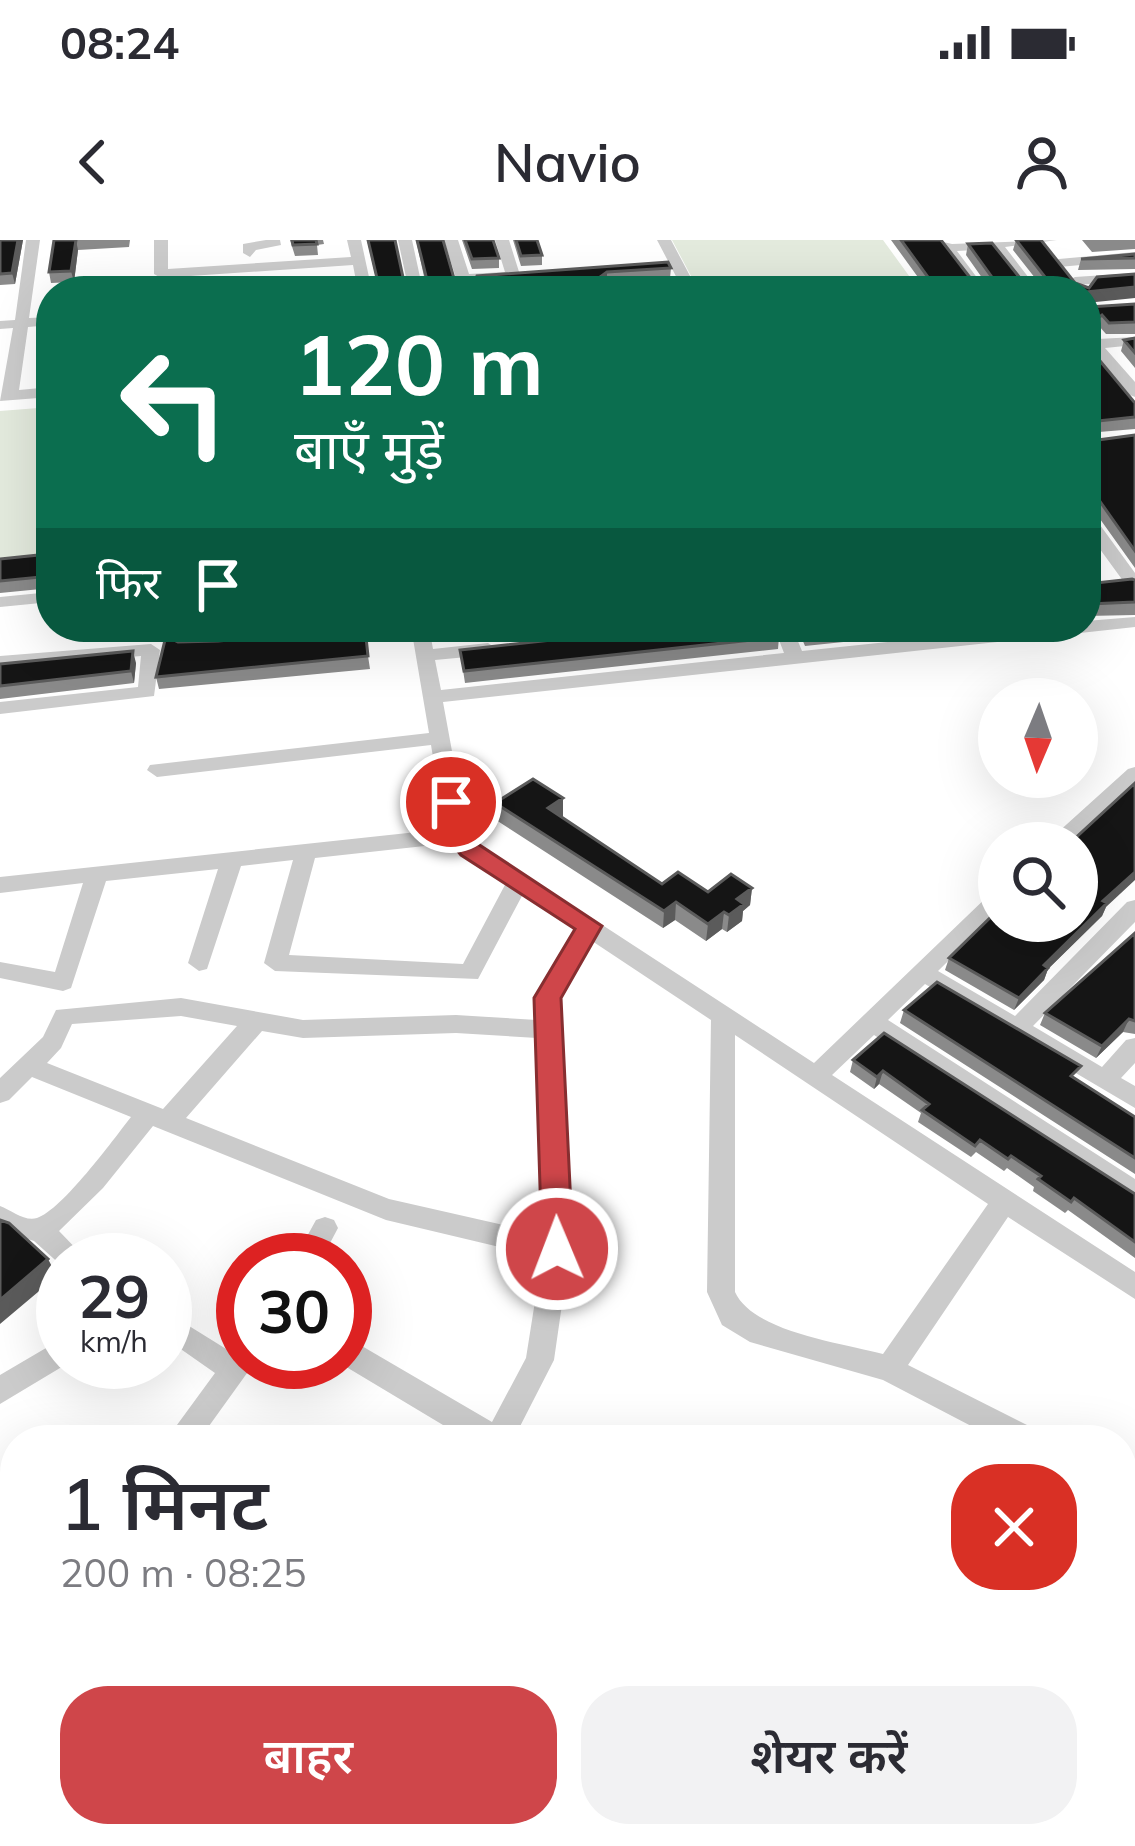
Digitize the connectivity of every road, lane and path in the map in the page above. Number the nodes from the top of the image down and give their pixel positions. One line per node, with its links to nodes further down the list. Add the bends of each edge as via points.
1 (34, 240): 33 (street, via 20,287)
2 (161, 240): 14 (street, via 161,274)
3 (273, 240): 14 (street, via 248,247)
4 (354, 240): 15 (street)
5 (405, 240): 23 (street)
6 (451, 240): 24 (street)
7 (502, 240): 21 (street)
8 (664, 240): 17 (street)
9 (1037, 240): 10 (street); 12 (street); 18 (street)
10 (1050, 240)
11 (945, 244): 12 (street); 27 (street)
12 (995, 244): 28 (street)
13 (1135, 256): 18 (street)
14 (250, 260): 16 (street); 16 (street, via 323,246)
15 (358, 261): 16 (street); 22 (street)
16 (327, 263)
17 (676, 263): 19 (street); 26 (street)
18 (1059, 263): 29 (street)
19 (653, 265)
20 (536, 273): 21 (street)
21 (513, 275): 25 (street)
22 (362, 276)
23 (413, 276)
24 (462, 276)
25 (508, 276)
26 (683, 276)
27 (969, 276)
28 (1020, 276)
29 (1071, 276)
30 (1135, 277): 31 (street)
31 (1101, 283)
32 (36, 322): 33 (street)
33 (22, 323): 34 (street); 42 (street)
34 (0, 325)
35 (1101, 339): 36 (street)
36 (1135, 340)
37 (1101, 352): 39 (street)
38 (1135, 368): 39 (street)
39 (1116, 369): 40 (street)
40 (1135, 392)
41 (36, 393): 42 (street)
42 (6, 396)
43 (1101, 538): 45 (street)
44 (1108, 582): 45 (street)
45 (1133, 582)
46 (36, 598): 47 (street)
47 (0, 602)
48 (1135, 622): 49 (street)
49 (1101, 625)
50 (189, 642): 55 (street)
51 (423, 642): 56 (street)
52 (507, 642): 56 (street)
53 (789, 642): 57 (street)
54 (940, 642): 57 (street)
55 (179, 644)
56 (425, 656): 59 (street)
57 (795, 657): 59 (street)
58 (0, 662): 60 (street, via 151,650 147,692)
59 (431, 697): 61 (street)
60 (0, 708)
61 (439, 738): 62 (street); 65 (street)
62 (157, 770)
63 (1135, 774): 64 (street)
64 (1081, 822)
65 (457, 835): 66 (street); 69 (street)
66 (307, 851): 67 (street); 69 (street, via 275,963 470,974)
67 (232, 860): 68 (street); 74 (street)
68 (97, 874): 70 (street); 75 (street, via 63,982)
69 (518, 882): 73 (street)
70 (0, 885)
71 (1135, 908): 80 (street)
72 (978, 918): 76 (street)
73 (589, 926): 77 (street); 81 (street, via 548,998)
74 (200, 963)
75 (0, 970)
76 (922, 972): 79 (street); 80 (street)
77 (724, 1012): 84 (street); 100 (street, via 722,1292 732,1316 760,1333)
78 (256, 1021): 81 (street, via 320,1030); 83 (street, via 181,1007 64,1016); 88 (street)
79 (872, 1022): 84 (street); 89 (street)
80 (1017, 1028): 85 (street)
81 (547, 1030): 96 (street)
82 (1135, 1047): 85 (street)
83 (32, 1067): 86 (street); 88 (street)
84 (817, 1075): 90 (street)
85 (1106, 1080): 87 (street)
86 (0, 1093)
87 (1135, 1098)
88 (157, 1119): 93 (street); 96 (street, via 386,1209)
89 (1135, 1193)
90 (1005, 1200): 97 (street); 100 (street)
91 (0, 1217): 93 (street)
92 (325, 1228): 95 (street)
93 (40, 1230): 94 (street)
94 (43, 1233)
95 (322, 1233)
96 (557, 1249): 105 (street, via 540,1360)
97 (1135, 1287)
98 (36, 1368): 102 (street)
99 (372, 1368): 104 (street)
100 (890, 1369): 106 (street)
101 (223, 1389): 103 (street)
102 (0, 1391)
103 (200, 1425)
104 (465, 1425)
105 (494, 1425)
106 (998, 1425)

